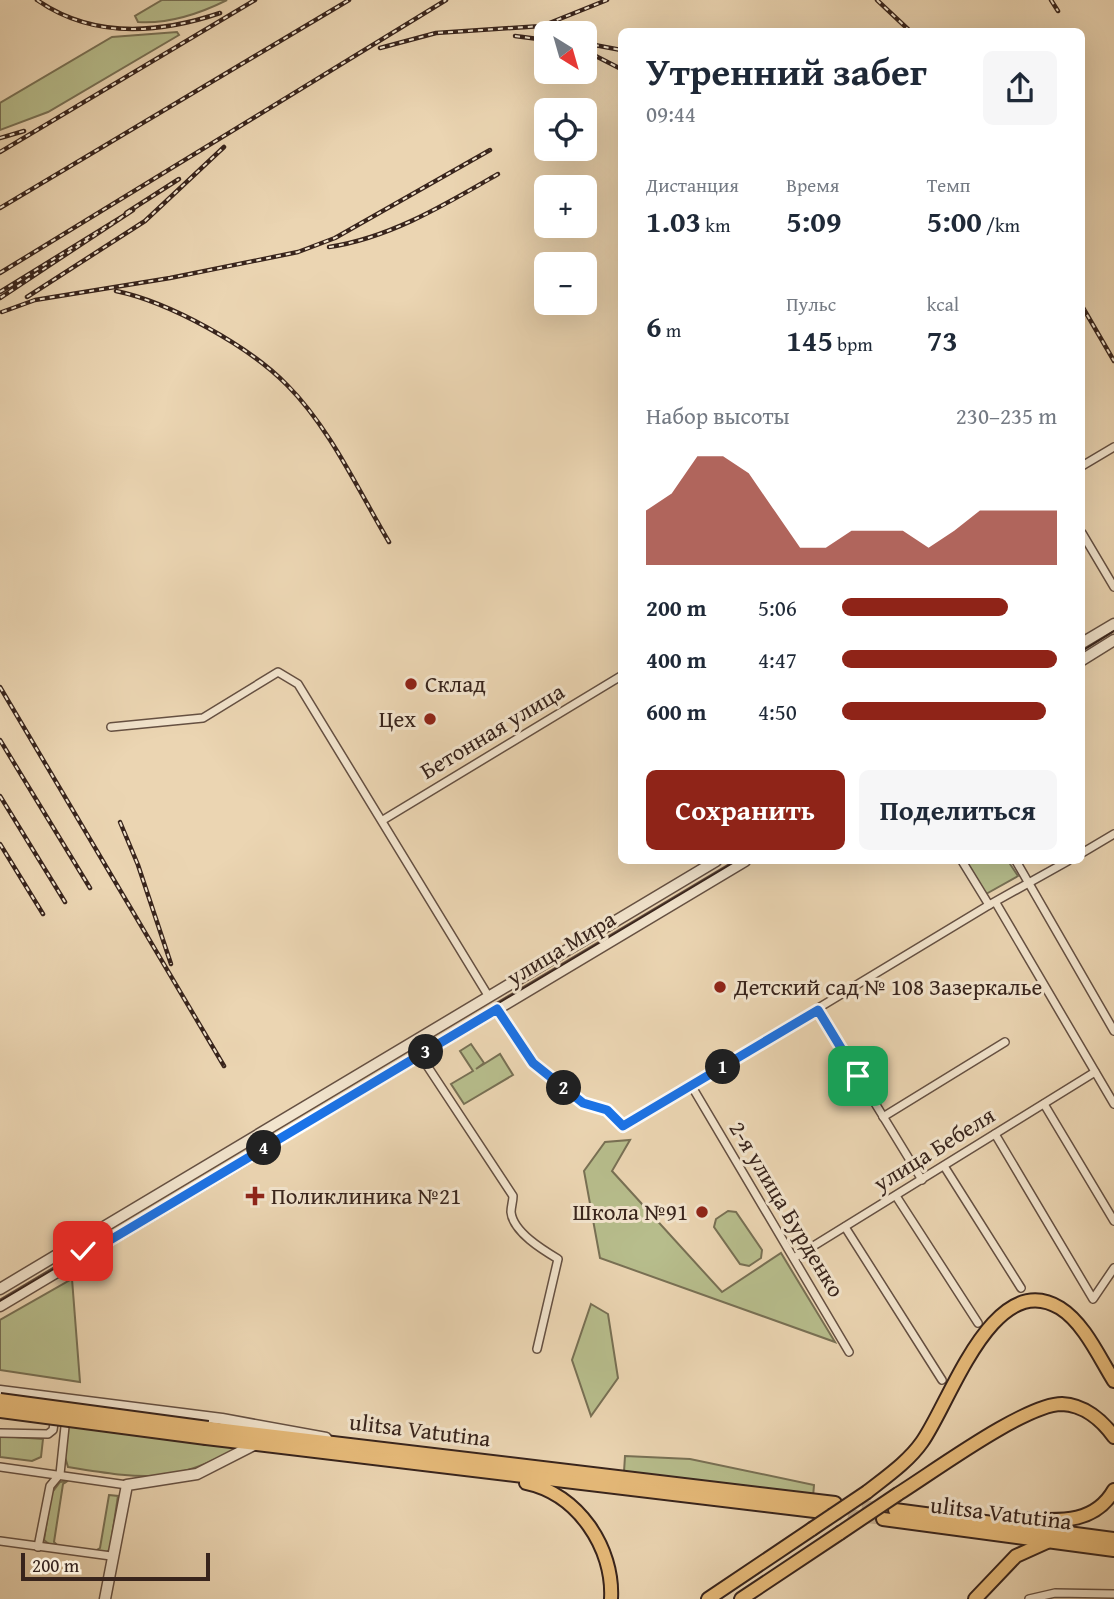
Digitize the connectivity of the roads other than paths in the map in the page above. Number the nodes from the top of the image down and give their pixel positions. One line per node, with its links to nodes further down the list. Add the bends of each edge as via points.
1 (1114, 447): 2 (street)
2 (1085, 464)
3 (1085, 538): 4 (street)
4 (1114, 587)
5 (1114, 624): 7 (street)
6 (1114, 640): 8 (street)
7 (1085, 641)
8 (1085, 658)
9 (618, 678): 11 (street, Бетонная улица)
10 (111, 727): 11 (street, via 203,718 278,672 298,684)
11 (383, 820): 21 (street)
12 (1114, 834): 13 (street)
13 (1085, 851)
14 (711, 864): 21 (street, улица Мира)
15 (740, 864): 22 (street, улица Мира)
16 (964, 864): 20 (street)
17 (1018, 864): 19 (street)
18 (1063, 864): 19 (street)
19 (1030, 884): 20 (street); 24 (street)
20 (993, 904): 23 (street); 28 (street)
21 (489, 997): 22 (street); 25 (street, улица Мира)
22 (497, 1009): 27 (street, улица Мира); 29 (street, via 533,1063 583,1103 607,1110 623,1126)
23 (818, 1010): 29 (street); 32 (street)
24 (1114, 1031)
25 (412, 1042): 27 (street); 39 (street, улица Мира)
26 (1005, 1042): 32 (street)
27 (421, 1055): 40 (street, улица Мира); 47 (street, via 513,1196 511,1214 518,1226 558,1259)
28 (1095, 1072): 30 (street, улица Бебеля); 31 (street)
29 (691, 1085): 41 (street, 2-я улица Бурденко)
30 (1044, 1104): 33 (street, улица Бебеля); 37 (street)
31 (1114, 1104)
32 (883, 1117): 35 (street)
33 (995, 1134): 34 (street, улица Бебеля); 42 (street, via 1093,1299)
34 (944, 1167): 35 (street, улица Бебеля); 43 (street)
35 (922, 1180): 36 (street, улица Бебеля)
36 (896, 1196): 38 (street, улица Бебеля); 46 (street)
37 (1114, 1222)
38 (845, 1227): 41 (street, улица Бебеля); 49 (street)
39 (77, 1242): 40 (street); 44 (street, улица Мира)
40 (85, 1255): 45 (street, улица Мира)
41 (794, 1258): 48 (street, 2-я улица Бурденко)
42 (1114, 1268)
43 (1021, 1288)
44 (0, 1289)
45 (0, 1306)
46 (978, 1323)
47 (537, 1349)
48 (849, 1352)
49 (942, 1380)
50 (1114, 1381): 81 (main road, bridge, via 1081,1329 1060,1308 1032,1301 1012,1306 984,1332 914,1453 867,1492)
51 (0, 1391): 52 (street)
52 (58, 1398): 53 (street); 56 (street, via 53,1430 48,1434)
53 (69, 1399): 59 (street, via 243,1422); 63 (street)
54 (0, 1400): 57 (main road, ulitsa Vatutina, bridge)
55 (0, 1411): 57 (main road, ulitsa Vatutina, bridge)
56 (0, 1433)
57 (207, 1433): 59 (main road, ulitsa Vatutina); 60 (main road, ulitsa Vatutina)
58 (1114, 1437): 82 (main road, bridge, via 1080,1408 1046,1406 898,1494)
59 (340, 1442): 66 (main road, ulitsa Vatutina)
60 (256, 1444): 62 (main road, ulitsa Vatutina); 64 (street, via 197,1474)
61 (0, 1467): 63 (street)
62 (482, 1472): 68 (main road, ulitsa Vatutina); 80 (main road, via 538,1486 579,1513 603,1548)
63 (60, 1474): 64 (street); 74 (street, via 50,1486)
64 (127, 1485): 76 (street)
65 (1114, 1490): 70 (main road, via 1098,1508 1072,1520)
66 (835, 1503)
67 (895, 1510): 70 (main road, ulitsa Vatutina)
68 (823, 1512)
69 (883, 1520): 73 (main road, ulitsa Vatutina)
70 (972, 1520): 71 (main road, ulitsa Vatutina)
71 (1114, 1539)
72 (0, 1541): 74 (street)
73 (1056, 1541): 75 (main road, ulitsa Vatutina); 83 (main road, via 1035,1545 1017,1556)
74 (38, 1547): 76 (street)
75 (1114, 1549)
76 (111, 1556): 79 (street)
77 (1114, 1594): 78 (street)
78 (1046, 1597): 84 (street)
79 (105, 1599)
80 (611, 1599)
81 (708, 1599)
82 (741, 1599)
83 (975, 1599)
84 (1029, 1599)

